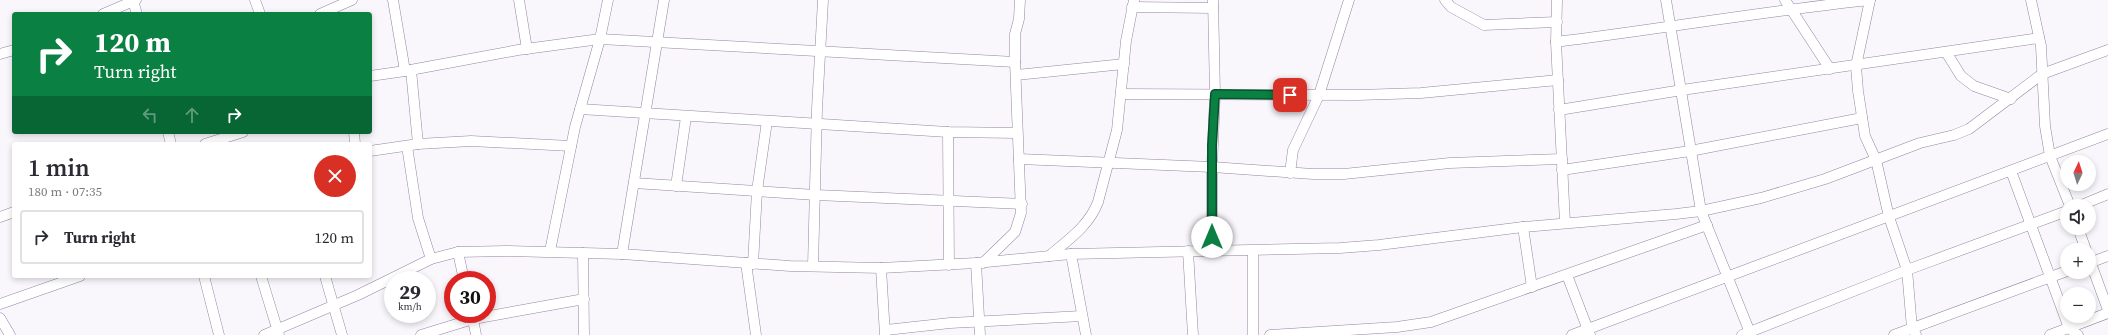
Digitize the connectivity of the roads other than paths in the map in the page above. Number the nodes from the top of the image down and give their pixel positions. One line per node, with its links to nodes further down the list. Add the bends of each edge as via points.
1 (255, 0): 22 (street)
2 (352, 0): 19 (street)
3 (393, 0): 39 (street)
4 (519, 0): 29 (street)
5 (608, 0): 26 (street)
6 (664, 0): 27 (street)
7 (824, 0): 32 (street)
8 (1020, 0): 35 (street, via 1015,34)
9 (1349, 0): 47 (street)
10 (1445, 0): 23 (street, via 1451,7 1484,25)
11 (1557, 0): 23 (street)
12 (1666, 0): 24 (street)
13 (1870, 0): 18 (street); 37 (street)
14 (2031, 0): 25 (street)
15 (135, 1): 20 (street); 21 (street)
16 (1133, 4): 17 (street); 36 (street)
17 (1213, 4): 46 (street)
18 (1787, 4): 24 (street); 38 (street)
19 (336, 11)
20 (108, 12)
21 (137, 12)
22 (259, 12)
23 (1557, 22): 28 (street)
24 (1670, 28): 28 (street); 44 (street)
25 (2039, 38): 33 (street); 40 (street)
26 (600, 39): 27 (street); 29 (street); 49 (street)
27 (658, 42): 32 (street); 51 (street)
28 (1556, 42): 43 (street)
29 (527, 48): 39 (street)
30 (2108, 50): 40 (street)
31 (12, 51): 34 (street)
32 (822, 52): 35 (street); 55 (street)
33 (1946, 52): 37 (street); 48 (street, via 1961,76 1974,86)
34 (0, 54)
35 (1015, 62): 41 (street)
36 (1124, 64): 41 (street); 45 (street)
37 (1856, 66): 38 (street); 53 (street)
38 (1830, 70): 44 (street)
39 (408, 71): 42 (street); 61 (street)
40 (2042, 74): 48 (street); 66 (street, via 2045,126)
41 (1016, 75): 57 (street)
42 (372, 76)
43 (1558, 80): 47 (street, via 1421,93); 50 (street)
44 (1682, 90): 50 (street); 65 (street)
45 (1122, 94): 46 (street); 70 (street)
46 (1215, 94): 47 (street); 71 (street)
47 (1319, 95): 74 (street, via 1293,150)
48 (2011, 99): 69 (street, via 1969,129 1920,143)
49 (580, 109): 51 (street); 63 (street)
50 (1559, 110): 68 (street)
51 (644, 114): 52 (street); 75 (street)
52 (686, 117): 54 (street); 76 (street)
53 (1862, 118): 65 (street); 69 (street, via 1865,136)
54 (767, 121): 55 (street); 77 (street)
55 (817, 124): 56 (street); 79 (street)
56 (948, 132): 57 (street); 82 (street)
57 (1017, 132): 67 (street)
58 (237, 134): 60 (street)
59 (2108, 134): 66 (street)
60 (211, 142)
61 (418, 144): 62 (street); 63 (street, via 471,141)
62 (407, 146): 64 (street); 103 (street, via 418,218)
63 (571, 146): 97 (street)
64 (372, 151)
65 (1690, 151): 72 (street); 84 (street)
66 (2050, 156): 73 (street); 80 (street)
67 (1019, 159): 70 (street); 83 (street)
68 (1562, 159): 72 (street); 74 (street, via 1450,163 1344,174)
69 (1876, 160): 84 (street, via 1825,179 1761,198); 88 (street)
70 (1109, 163): 71 (street); 101 (street, via 1091,216 1083,228)
71 (1212, 167): 74 (street); 94 (street)
72 (1562, 170): 89 (street)
73 (2011, 171): 88 (street); 91 (street)
74 (1290, 173)
75 (634, 183): 76 (street); 99 (street)
76 (676, 186): 77 (street)
77 (757, 192): 79 (street); 105 (street)
78 (2108, 194): 81 (street)
79 (816, 195): 82 (street); 108 (street)
80 (2067, 199)
81 (2096, 199)
82 (948, 201): 83 (street); 107 (street)
83 (1022, 204): 106 (street, via 1015,232)
84 (1701, 211): 89 (street); 90 (street)
85 (12, 213): 87 (street)
86 (2060, 214): 91 (street)
87 (0, 217)
88 (1889, 217): 110 (street); 119 (street)
89 (1565, 223): 92 (street)
90 (1707, 225): 113 (street); 119 (street)
91 (2031, 225): 110 (street); 114 (street)
92 (1523, 227): 95 (street, via 1379,245); 121 (street)
93 (1188, 251): 94 (street); 100 (street); 149 (street)
94 (1212, 251): 95 (street)
95 (1252, 251): 150 (street)
96 (458, 252): 97 (street); 103 (street); 111 (street)
97 (550, 252): 98 (street)
98 (583, 253): 99 (street); 122 (street)
99 (622, 254): 105 (street)
100 (1071, 254): 101 (street); 127 (street)
101 (1049, 256): 106 (street)
102 (2108, 256): 104 (street)
103 (431, 258): 124 (street)
104 (2096, 259)
105 (749, 263): 108 (street); 146 (street)
106 (980, 263): 107 (street); 129 (street)
107 (949, 265): 109 (street)
108 (813, 266): 109 (street)
109 (881, 268): 136 (street)
110 (1907, 270): 135 (street); 138 (street)
111 (462, 271)
112 (2060, 273): 114 (street)
113 (1567, 276): 121 (street); 134 (street)
114 (2049, 277): 132 (street); 135 (street)
115 (74, 278): 123 (street)
116 (205, 278): 140 (street)
117 (262, 278): 133 (street)
118 (326, 278): 124 (street)
119 (1728, 278): 134 (street); 138 (street)
120 (2096, 278): 125 (street)
121 (1532, 287): 137 (street, via 1431,322)
122 (584, 299): 126 (street); 145 (street)
123 (0, 304)
124 (334, 305): 133 (street); 142 (street)
125 (2108, 311): 132 (street)
126 (496, 313)
127 (1082, 316): 129 (street); 148 (street)
128 (0, 318): 139 (street)
129 (979, 322): 136 (street); 147 (street)
130 (455, 323): 143 (street)
131 (473, 323): 144 (street)
132 (2069, 328): 154 (street); 155 (street)
133 (278, 332): 141 (street)
134 (1588, 332): 152 (street)
135 (1914, 332): 153 (street)
136 (885, 333)
137 (1305, 334): 151 (street)
138 (1747, 334)
139 (10, 335)
140 (219, 335)
141 (264, 335)
142 (342, 335)
143 (421, 335)
144 (476, 335)
145 (584, 335)
146 (756, 335)
147 (980, 335)
148 (1086, 335)
149 (1193, 335)
150 (1253, 335)
151 (1270, 335)
152 (1572, 335)
153 (1894, 335)
154 (2050, 335)
155 (2078, 335)

